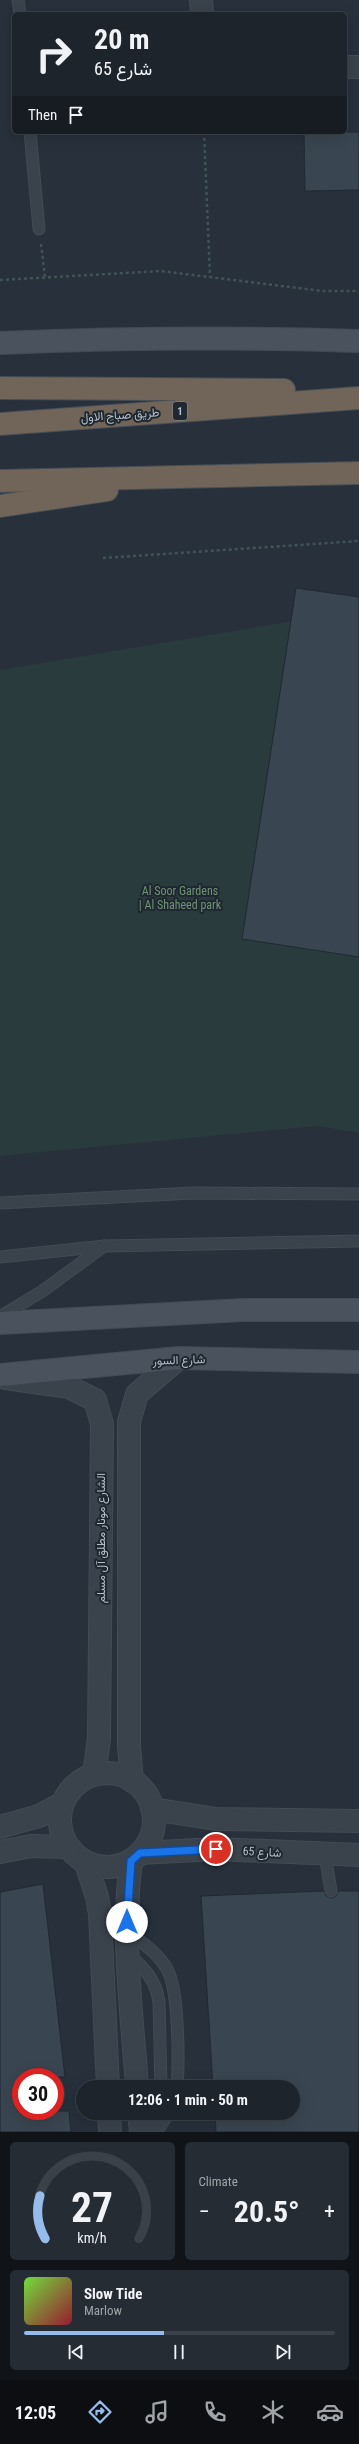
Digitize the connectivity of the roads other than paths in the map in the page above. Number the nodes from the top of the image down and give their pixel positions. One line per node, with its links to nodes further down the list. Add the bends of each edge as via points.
1 (18, 0): 3 (lane)
2 (201, 0): 4 (street)
3 (20, 12)
4 (202, 12)
5 (347, 67): 6 (street)
6 (359, 67)
7 (30, 134): 8 (lane)
8 (39, 229)
9 (359, 341): 10 (main road, via 276,338 109,339)
10 (0, 343)
11 (0, 388): 12 (highway)
12 (359, 391)
13 (359, 398): 14 (highway, طريق صباح الاول / 1)
14 (0, 424)
15 (359, 473): 16 (highway)
16 (227, 474): 17 (highway); 18 (highway)
17 (0, 481)
18 (0, 506)
19 (359, 1194): 20 (lane, via 193,1193)
20 (0, 1203)
21 (359, 1241): 22 (lane)
22 (105, 1246): 23 (lane); 25 (lane, via 44,1290)
23 (0, 1257)
24 (359, 1310): 26 (main road, via 243,1310)
25 (0, 1317)
26 (0, 1323)
27 (179, 1358): 28 (main road, شارع السور); 29 (main road, شارع السور); 31 (street, via 137,1394 129,1422 129,1746)
28 (359, 1362)
29 (0, 1376): 30 (street, الشارع مونار مطلق آل مسلم, via 69,1387 95,1400 102,1424 99,1739)
30 (94, 1775): 31 (street, via 120,1775); 32 (street, via 74,1786)
31 (132, 1781): 33 (street, via 141,1788)
32 (62, 1804): 35 (street, via 39,1816); 36 (street, via 60,1827)
33 (152, 1809): 34 (street, via 216,1819); 40 (street, via 152,1833)
34 (359, 1821)
35 (0, 1827)
36 (68, 1847): 37 (street, via 30,1846); 41 (street)
37 (0, 1852)
38 (325, 1855): 39 (street, شارع 65); 40 (street, شارع 65, via 216,1849); 42 (lane)
39 (359, 1855)
40 (136, 1857): 41 (street, via 109,1867); 43 (street, via 127,1896)
41 (86, 1863): 45 (street, via 100,1914)
42 (330, 1891)
43 (127, 1931): 44 (street); 48 (lane, via 158,1958 172,1980 176,1999)
44 (129, 1955): 46 (street); 47 (lane, via 148,1973 157,1990)
45 (108, 2080)
46 (137, 2080)
47 (161, 2080)
48 (177, 2080)
49 (109, 2120): 53 (street)
50 (140, 2120): 54 (street)
51 (153, 2120): 55 (lane)
52 (164, 2120): 56 (lane)
53 (110, 2132)
54 (141, 2132)
55 (146, 2132)
56 (156, 2132)

